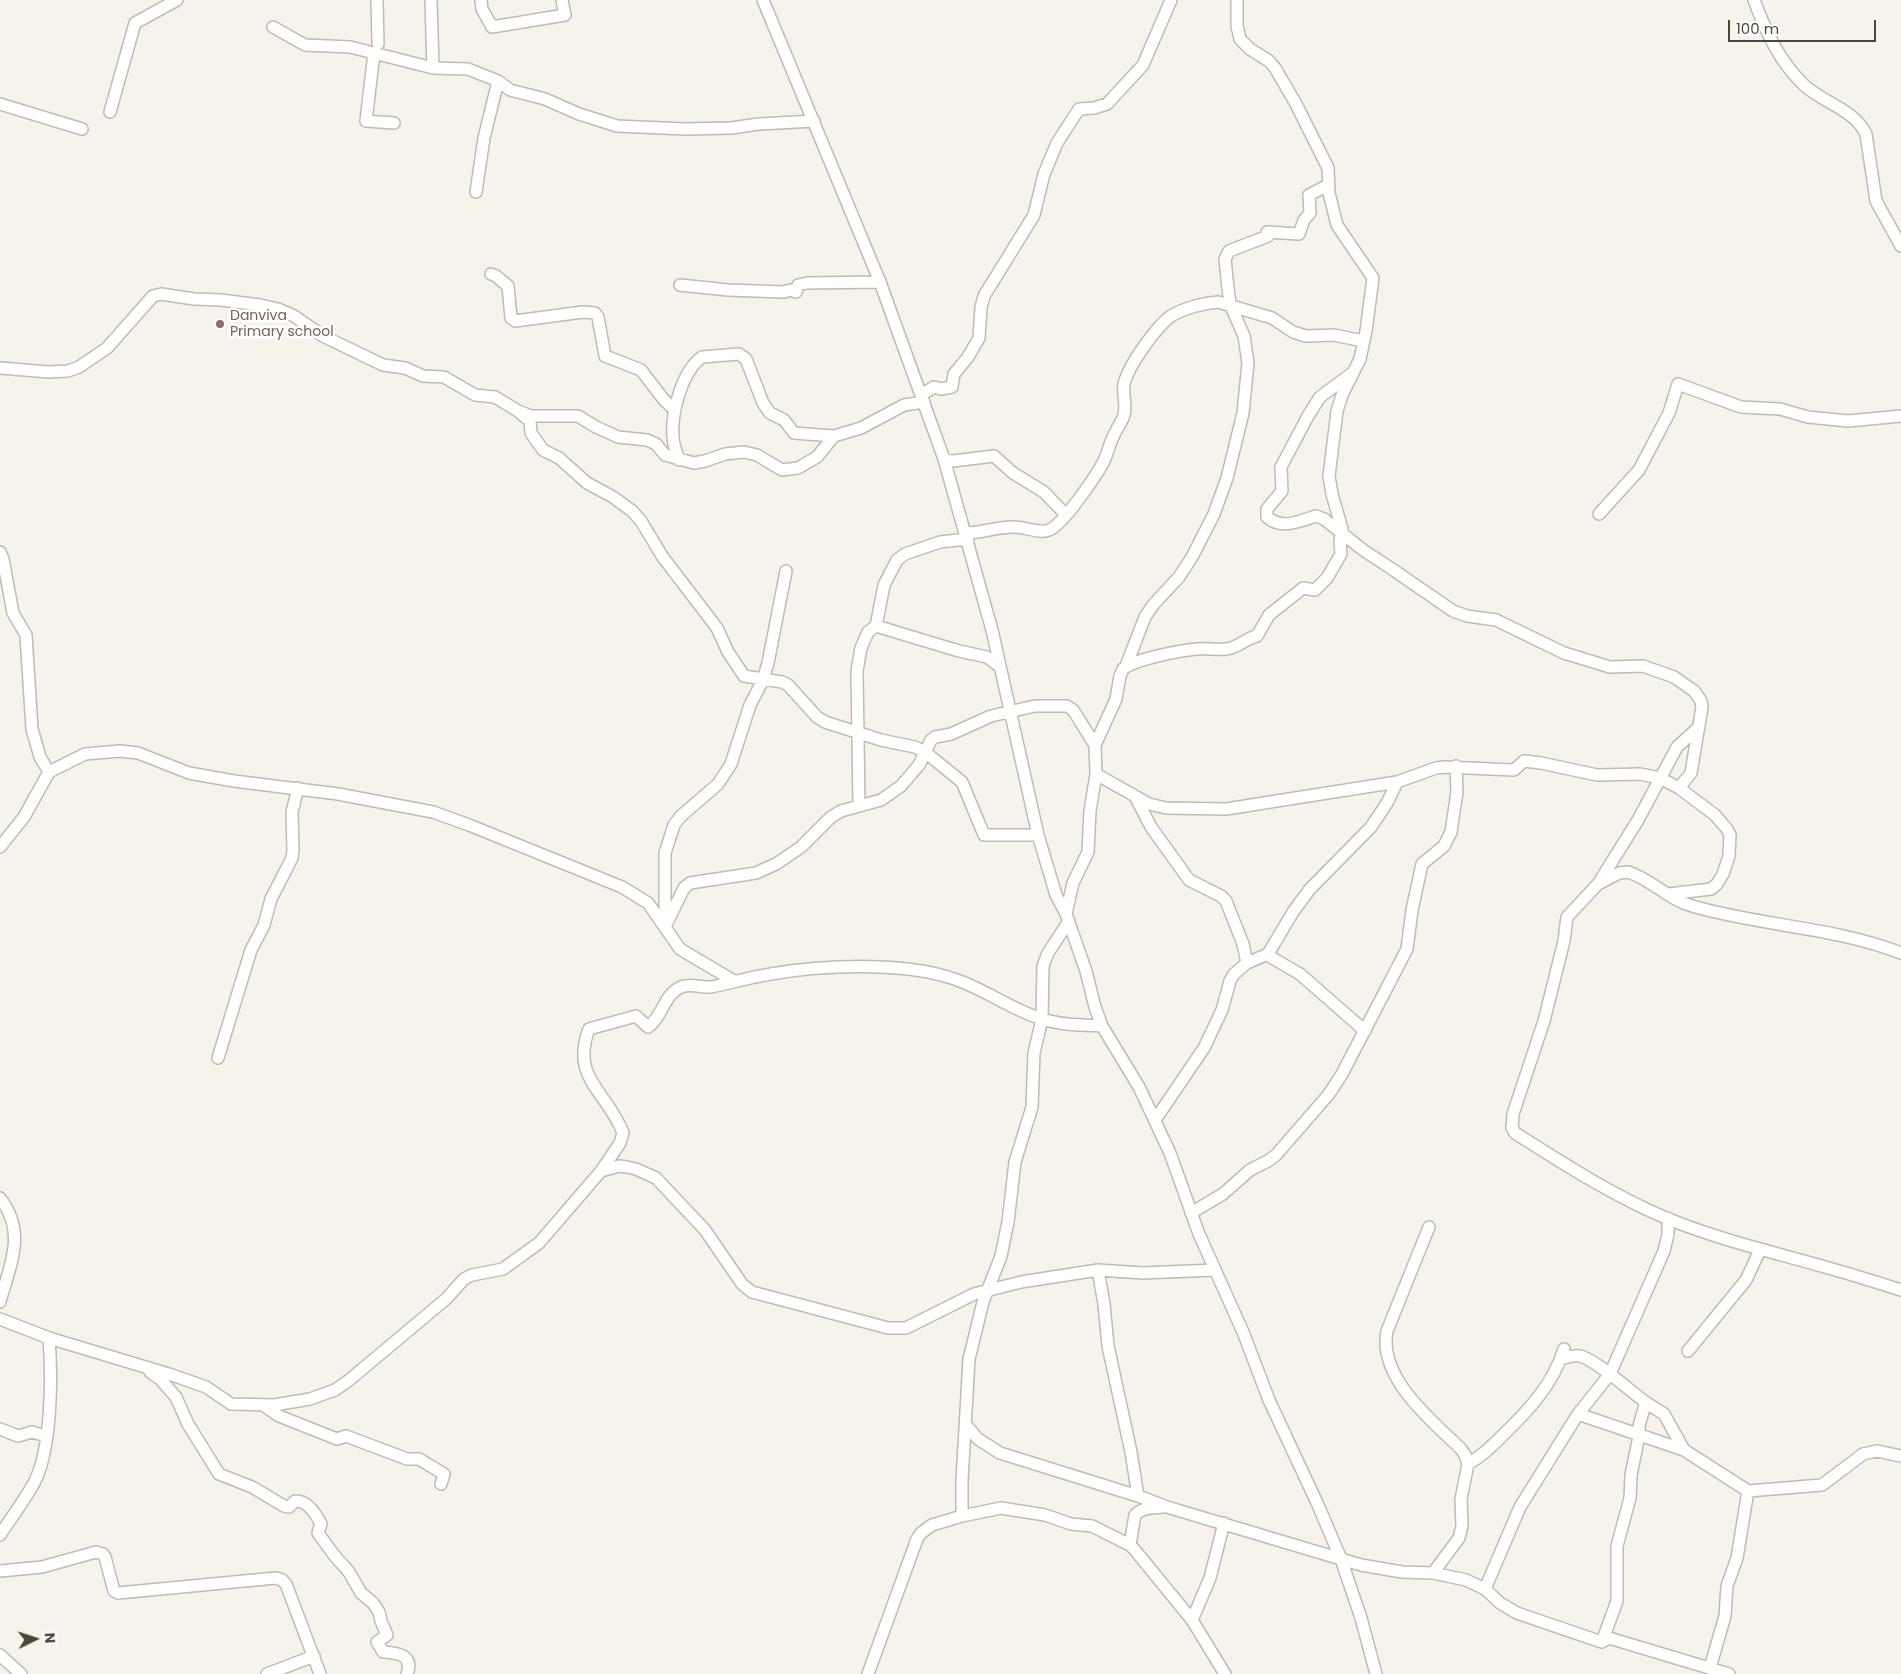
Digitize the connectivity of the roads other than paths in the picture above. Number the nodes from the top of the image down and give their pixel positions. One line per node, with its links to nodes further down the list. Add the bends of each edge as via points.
1 (177, 0): 15 (street, via 135,23)
2 (377, 0): 11 (street)
3 (431, 0): 12 (street)
4 (481, 0): 5 (street, via 492,27 565,15)
5 (562, 0)
6 (763, 0): 16 (street)
7 (1171, 0): 29 (street, via 1143,65 1108,104 1079,109 1057,143 1044,174 1034,215 984,296 979,338 954,374 952,387 934,388)
8 (1237, 0): 19 (street, via 1240,38 1275,68 1326,163)
9 (1754, 0): 21 (street, via 1777,52 1804,85 1845,111 1864,129 1876,201)
10 (273, 27): 11 (street, via 305,45)
11 (376, 49): 12 (street); 17 (street, via 366,120)
12 (433, 68): 13 (street, via 468,69)
13 (498, 80): 16 (street, via 510,90 545,99 617,126 731,128); 20 (street, via 484,138)
14 (0, 104): 18 (street)
15 (110, 112)
16 (814, 121): 23 (street)
17 (394, 123)
18 (82, 129)
19 (1328, 185): 25 (street, via 1308,195 1310,213 1298,234 1267,232 1268,236 1229,251 1225,259); 26 (street, via 1337,225 1373,278)
20 (476, 192)
21 (1901, 246)
22 (491, 274): 30 (street, via 508,286 511,318 515,321 595,313 605,356 641,370)
23 (880, 282): 24 (street, via 807,283 798,285 796,292); 29 (street)
24 (680, 286)
25 (1230, 304): 26 (street, via 1272,318 1293,332 1306,336 1334,335); 37 (street, via 1209,302 1175,314 1152,336 1126,377 1124,418 1103,464); 45 (street, via 1244,336 1248,363 1244,414 1227,478 1214,514 1192,557 1180,577 1153,605)
26 (1363, 341): 28 (street)
27 (0, 368): 31 (street, via 49,372 68,371 86,364 107,348 154,296 161,294 278,309 323,336 383,365 402,367 423,376 444,377 475,395 498,398)
28 (1355, 371): 38 (street, via 1342,395 1338,411 1329,476); 38 (street, via 1320,397 1281,467 1282,491 1266,511 1272,521 1286,524 1316,516)
29 (923, 398): 33 (street, via 861,428); 34 (street)
30 (675, 410): 33 (street, via 689,370 698,359 739,354 746,359 763,403 770,413 784,420 792,432); 35 (street, via 672,436)
31 (518, 411): 35 (street, via 530,416 578,416 618,437 652,442 665,455); 47 (street, via 530,421 531,433 543,450 632,511 717,628 744,676)
32 (1901, 416): 36 (street, via 1848,421 1808,417 1780,409 1741,407 1678,384 1669,413 1639,470)
33 (834, 436): 35 (street, via 817,457 789,470 782,470 757,455 744,452 694,463)
34 (944, 458): 37 (street, via 961,460 994,456 1013,473 1044,492); 39 (street)
35 (679, 460)
36 (1599, 514)
37 (1066, 515): 39 (street, via 1047,531 1008,527)
38 (1342, 535): 45 (street, via 1341,554 1327,578 1316,590 1303,588 1268,615 1257,636 1225,650 1179,651); 49 (street, via 1453,612 1496,620 1564,653 1610,667 1643,666 1674,678 1698,696 1702,707)
39 (967, 536): 44 (street, via 905,554 897,560 884,585); 46 (street)
40 (0, 552): 43 (street)
41 (786, 571): 47 (street)
42 (0, 589): 43 (street)
43 (11, 603): 54 (street, via 26,635 32,730 40,757)
44 (876, 626): 46 (street, via 987,657); 50 (street, via 868,632 858,657)
45 (1126, 666): 51 (street, via 1120,676 1118,694)
46 (1000, 667): 48 (street)
47 (763, 680): 50 (street, via 788,686 824,722); 67 (street, via 750,705 728,770 718,784 674,825 665,853)
48 (1010, 711): 51 (street, via 1035,706 1067,706 1073,710); 52 (street, via 935,738 928,743); 62 (street)
49 (1699, 728): 56 (street, via 1677,748); 59 (street, via 1691,773)
50 (859, 732): 52 (street); 61 (street)
51 (1095, 746): 55 (street)
52 (925, 752): 61 (street, via 911,776 900,786 881,800); 62 (street, via 962,782 984,835)
53 (1456, 766): 56 (street, via 1514,770 1524,762 1597,775 1633,773); 57 (street, via 1436,768); 74 (street, via 1457,792 1449,837 1444,846 1423,862 1407,950)
54 (49, 772): 58 (street, via 85,754 130,751 189,773 234,782); 63 (street, via 24,817)
55 (1096, 774): 60 (street); 66 (street, via 1088,852 1074,883)
56 (1660, 778): 59 (street); 64 (street)
57 (1397, 782): 60 (street, via 1226,809 1166,808); 69 (street, via 1371,828 1310,889 1292,912)
58 (298, 788): 67 (street, via 406,806 469,825 622,887 648,903); 75 (street, via 292,812 292,858 251,950)
59 (1679, 788): 65 (street, via 1727,829 1730,835 1729,856 1723,874 1711,889)
60 (1136, 798): 70 (street, via 1150,826 1190,880 1226,901 1244,944)
61 (859, 806): 67 (street, via 831,817 802,847 770,867 756,873 690,883 684,888)
62 (1038, 835): 66 (street, via 1056,896)
63 (0, 847)
64 (1598, 884): 65 (street, via 1628,872); 80 (street, via 1567,916 1544,1021 1513,1114 1512,1128 1514,1133 1579,1174 1619,1197)
65 (1669, 894): 68 (street, via 1691,906 1755,921 1848,936)
66 (1067, 918): 72 (street, via 1043,966); 73 (street)
67 (665, 927): 71 (street, via 680,949)
68 (1901, 953)
69 (1267, 955): 70 (street); 74 (street, via 1300,974)
70 (1246, 963): 76 (street, via 1230,980 1222,1010 1204,1048)
71 (734, 982): 72 (street, via 797,970 910,969 949,977); 77 (street, via 681,987 666,1001 656,1020 648,1027 636,1016 589,1029 582,1053 585,1068 623,1133)
72 (1042, 1019): 73 (street); 85 (street, via 1034,1052 1032,1107 1015,1162 1003,1249)
73 (1102, 1026): 76 (street)
74 (1365, 1031): 79 (street, via 1329,1094 1276,1155)
75 (218, 1058)
76 (1155, 1120): 79 (street)
77 (601, 1172): 85 (street, via 619,1166 652,1175 705,1230 742,1284 752,1292 897,1329 906,1328 974,1294); 94 (street, via 535,1247 503,1268 464,1279 446,1299 340,1387 310,1399)
78 (0, 1198): 87 (street, via 13,1221 16,1238)
79 (1191, 1213): 84 (street)
80 (1668, 1218): 82 (street); 92 (street, via 1664,1251)
81 (1429, 1227): 102 (street, via 1387,1331 1385,1347 1400,1382 1420,1410 1461,1449)
82 (1760, 1250): 86 (street); 90 (street, via 1746,1280)
83 (1098, 1270): 84 (street, via 1143,1273); 85 (street); 105 (street, via 1108,1346)
84 (1214, 1270): 111 (street)
85 (989, 1290): 96 (street, via 969,1359)
86 (1901, 1290)
87 (0, 1302)
88 (0, 1319): 89 (street)
89 (48, 1338): 91 (street); 98 (street, via 51,1376)
90 (1688, 1351)
91 (145, 1368): 94 (street, via 206,1387 231,1404); 123 (street, via 176,1397 188,1424 219,1474 252,1486 284,1506 302,1501 314,1512 321,1524 318,1533 361,1593 379,1612 387,1635 377,1642 383,1652 401,1654 406,1659)
92 (1610, 1374): 93 (street); 95 (street); 102 (street, via 1581,1356 1562,1354 1531,1408 1481,1457)
93 (1644, 1402): 99 (street); 100 (street, via 1664,1414)
94 (261, 1404): 103 (street, via 279,1416 336,1439 346,1436 408,1459 418,1459 444,1474)
95 (1578, 1414): 99 (street); 114 (street, via 1520,1508)
96 (966, 1425): 105 (street, via 978,1438 1000,1452); 107 (street)
97 (0, 1429): 98 (street, via 18,1436 32,1432)
98 (46, 1436): 109 (street, via 34,1482)
99 (1639, 1436): 100 (street); 116 (street, via 1630,1498 1617,1546 1617,1601)
100 (1684, 1450): 104 (street)
101 (1901, 1456): 104 (street, via 1877,1451 1863,1454 1822,1485)
102 (1468, 1464): 113 (street, via 1461,1499 1459,1538)
103 (441, 1484)
104 (1748, 1491): 119 (street, via 1737,1558 1727,1586 1725,1616)
105 (1138, 1496): 106 (street)
106 (1168, 1507): 108 (street); 110 (street, via 1137,1512)
107 (962, 1516): 110 (street, via 1001,1508 1045,1515 1071,1524 1092,1526); 124 (street, via 932,1525 917,1539)
108 (1224, 1523): 111 (street); 115 (street, via 1208,1583)
109 (0, 1536)
110 (1130, 1545): 115 (street)
111 (1341, 1559): 113 (street, via 1387,1570); 126 (street)
112 (0, 1571): 118 (street, via 42,1567 100,1552 105,1557 114,1591 118,1593 276,1578 286,1584)
113 (1433, 1573): 114 (street, via 1466,1580)
114 (1485, 1589): 116 (street, via 1517,1613)
115 (1192, 1620): 125 (street)
116 (1602, 1642): 119 (street, via 1609,1638)
117 (0, 1654): 120 (street)
118 (314, 1656): 121 (street); 122 (street)
119 (1710, 1668): 127 (street)
120 (21, 1674)
121 (267, 1674)
122 (320, 1674)
123 (407, 1674)
124 (868, 1674)
125 (1225, 1674)
126 (1376, 1674)
127 (1729, 1674)

